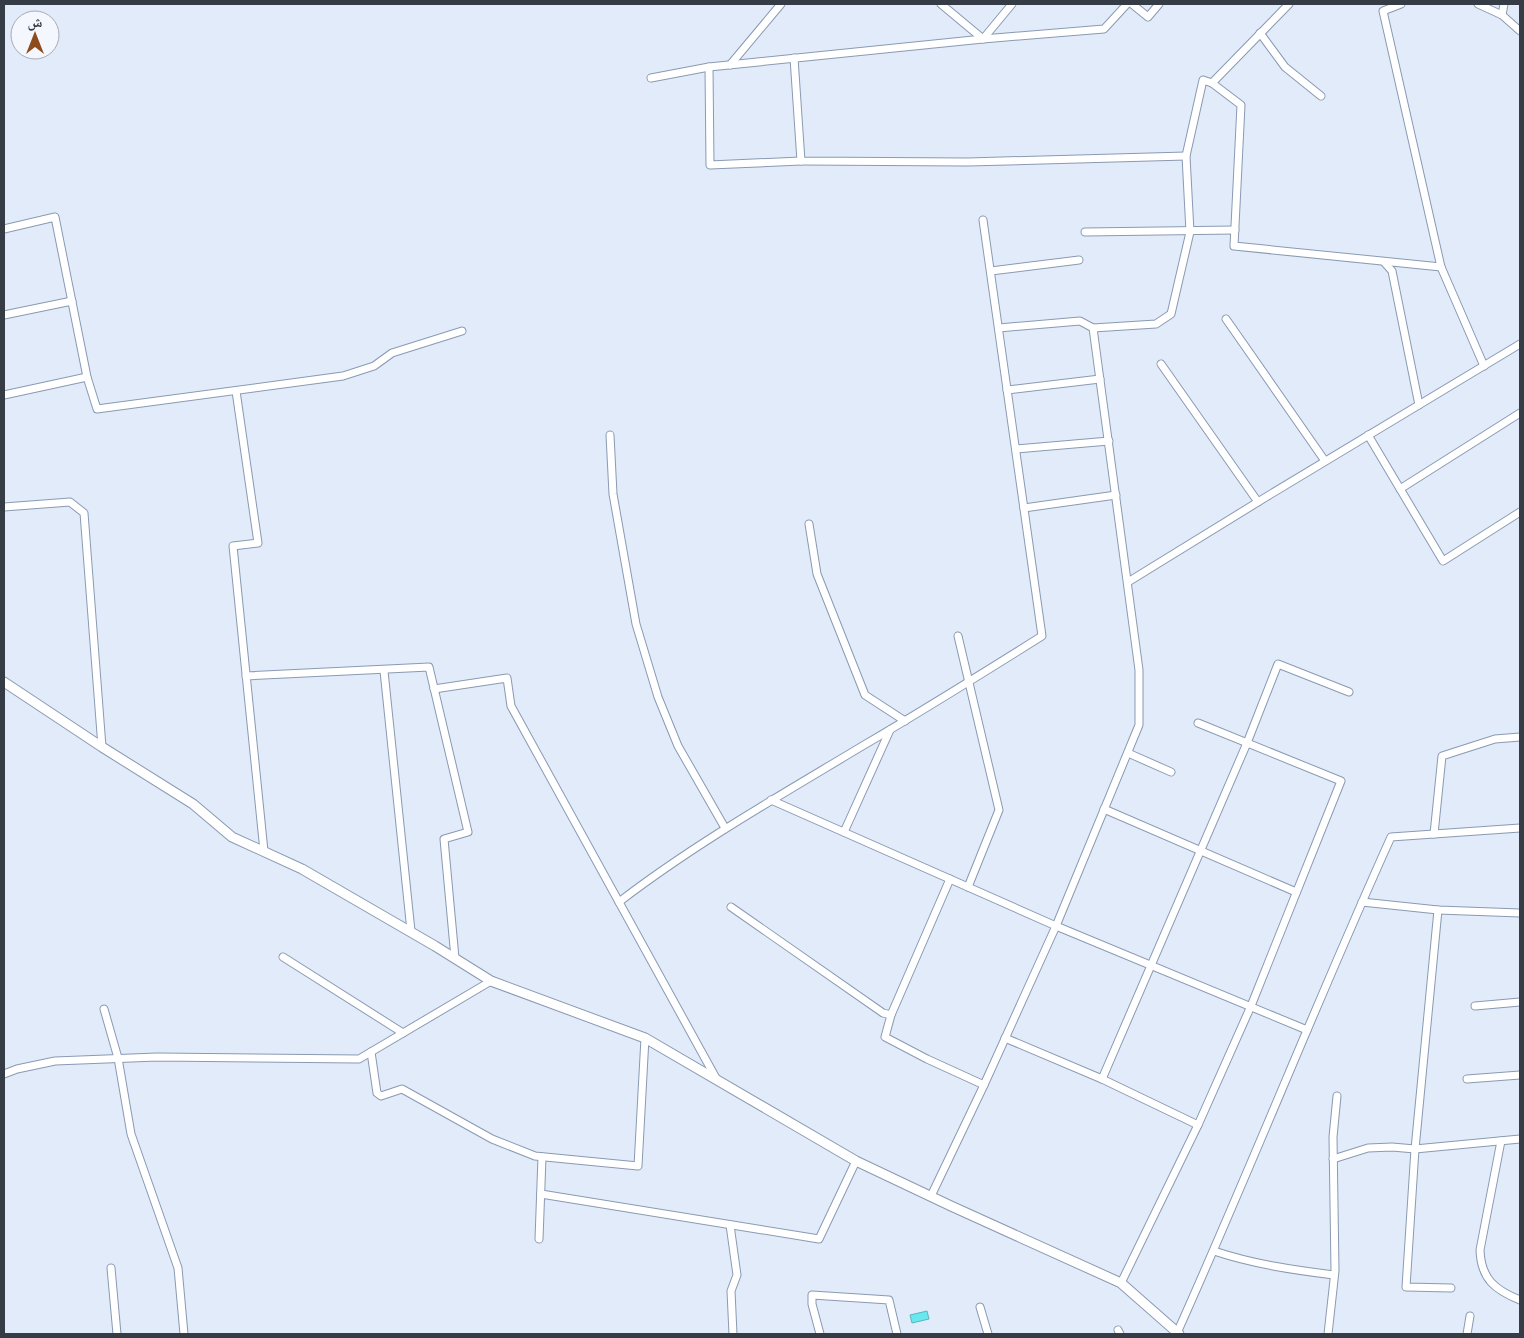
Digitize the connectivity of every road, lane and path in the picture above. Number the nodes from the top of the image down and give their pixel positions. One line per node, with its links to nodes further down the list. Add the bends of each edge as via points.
1 (781, 4): 16 (street)
2 (941, 4): 14 (street)
3 (1012, 4): 14 (street)
4 (1127, 4): 14 (street, via 1104,29)
5 (1132, 4): 6 (street, via 1148,17)
6 (1159, 4)
7 (1289, 4): 13 (street)
8 (1401, 4): 30 (street, via 1383,11)
9 (1478, 4): 11 (street)
10 (1504, 4): 11 (street)
11 (1502, 15): 12 (street)
12 (1520, 31)
13 (1260, 33): 19 (street); 20 (street, via 1285,67)
14 (983, 39): 15 (street)
15 (794, 58): 16 (street); 22 (street)
16 (730, 65): 17 (street)
17 (709, 67): 18 (street); 22 (street, via 710,165)
18 (651, 78)
19 (1212, 83): 21 (street, via 1203,80); 25 (street, via 1241,105)
20 (1321, 96)
21 (1186, 156): 22 (street, via 968,162); 27 (street)
22 (801, 161)
23 (983, 220): 31 (street)
24 (4, 229): 32 (street, via 55,217)
25 (1235, 230): 27 (street); 29 (street, via 1234,246)
26 (1085, 232): 27 (street)
27 (1190, 232): 36 (street, via 1171,314 1156,324)
28 (1079, 260): 31 (street)
29 (1384, 262): 30 (street); 46 (street, via 1392,272)
30 (1441, 268): 40 (street)
31 (991, 271): 35 (street)
32 (72, 301): 33 (street); 41 (street)
33 (4, 315)
34 (1226, 319): 52 (street)
35 (999, 328): 36 (street, via 1080,322); 43 (street)
36 (1093, 328): 42 (street)
37 (462, 332): 44 (street, via 392,353 374,366 343,376)
38 (1520, 344): 40 (street)
39 (1161, 364): 55 (street)
40 (1484, 366): 46 (street)
41 (86, 377): 44 (street, via 97,409); 45 (street)
42 (1100, 379): 43 (street); 50 (street)
43 (1008, 390): 51 (street)
44 (236, 391): 63 (street, via 258,543 232,546)
45 (4, 395)
46 (1419, 405): 49 (street)
47 (1520, 413): 53 (street)
48 (610, 435): 78 (street, via 613,494 636,624 658,697 678,746)
49 (1368, 435): 52 (street); 53 (street)
50 (1109, 441): 51 (street); 54 (street)
51 (1016, 449): 57 (street)
52 (1325, 461): 55 (street)
53 (1400, 489): 58 (street, via 1443,561)
54 (1116, 495): 57 (street); 60 (street)
55 (1258, 502): 60 (street)
56 (4, 506): 73 (street, via 70,502 84,513)
57 (1024, 508): 64 (street, via 1042,636)
58 (1520, 512)
59 (809, 524): 68 (street, via 817,574 865,695)
60 (1128, 582): 74 (street, via 1140,670 1139,725)
61 (958, 636): 64 (street)
62 (384, 671): 63 (street); 66 (street, via 429,667); 93 (street)
63 (246, 676): 82 (street)
64 (969, 681): 68 (street); 85 (street, via 999,810)
65 (4, 682): 73 (street)
66 (434, 690): 87 (street, via 507,678 511,706); 95 (street, via 468,832 444,839)
67 (1349, 692): 72 (street, via 1278,664)
68 (905, 721): 70 (street)
69 (1198, 723): 72 (street)
70 (890, 730): 76 (street); 80 (street)
71 (1520, 737): 81 (street, via 1496,739 1442,756)
72 (1247, 743): 83 (street); 86 (street, via 1341,781)
73 (102, 747): 82 (street, via 193,804 232,837)
74 (1128, 753): 75 (street); 77 (street)
75 (1171, 772)
76 (771, 800): 78 (street); 80 (street)
77 (1104, 809): 83 (street); 92 (street)
78 (725, 828): 87 (street)
79 (1520, 828): 81 (street)
80 (844, 832): 84 (street)
81 (1434, 834): 88 (street, via 1391,837)
82 (264, 851): 93 (street, via 302,869)
83 (1201, 851): 86 (street); 96 (street)
84 (950, 879): 85 (street); 102 (street)
85 (968, 887): 92 (street)
86 (1296, 892): 99 (street)
87 (619, 902): 113 (street)
88 (1362, 902): 90 (street); 103 (street)
89 (731, 907): 102 (street, via 883,1013)
90 (1438, 910): 91 (street); 119 (street)
91 (1520, 913)
92 (1056, 926): 96 (street); 106 (street)
93 (410, 932): 95 (street)
94 (283, 957): 104 (street)
95 (455, 958): 97 (street)
96 (1152, 966): 99 (street); 111 (street)
97 (491, 981): 104 (street); 105 (street)
98 (1520, 1002): 100 (street)
99 (1251, 1006): 103 (street); 116 (street)
100 (1475, 1006)
101 (104, 1009): 108 (street)
102 (891, 1015): 114 (street, via 885,1037)
103 (1307, 1030): 127 (street)
104 (402, 1033): 107 (street)
105 (645, 1038): 113 (street); 120 (street, via 638,1166)
106 (1005, 1038): 111 (street); 114 (street)
107 (372, 1052): 108 (street, via 359,1059); 120 (street, via 381,1096 402,1089 492,1139)
108 (118, 1058): 109 (street, via 55,1061 17,1068); 137 (street, via 131,1134 178,1268)
109 (4, 1074)
110 (1520, 1075): 112 (street)
111 (1102, 1079): 116 (street)
112 (1467, 1079)
113 (718, 1080): 122 (street)
114 (984, 1086): 124 (street)
115 (1338, 1096): 121 (street)
116 (1198, 1126): 130 (street)
117 (1520, 1139): 118 (street)
118 (1501, 1141): 119 (street); 132 (street, via 1480,1250 1480,1265 1497,1288)
119 (1415, 1149): 121 (street, via 1368,1148); 131 (street, via 1406,1287)
120 (542, 1156): 123 (street)
121 (1333, 1159): 129 (street)
122 (856, 1161): 124 (street); 125 (street, via 819,1240)
123 (541, 1194): 125 (street); 126 (street)
124 (931, 1196): 130 (street)
125 (730, 1225): 138 (street, via 737,1275 730,1291)
126 (539, 1240)
127 (1214, 1251): 129 (street, via 1237,1259); 135 (street)
128 (111, 1268): 136 (street)
129 (1334, 1275): 142 (street)
130 (1121, 1283): 135 (street)
131 (1451, 1288)
132 (1520, 1300)
133 (980, 1308): 141 (street)
134 (1470, 1316): 143 (street)
135 (1178, 1333)
136 (117, 1334)
137 (184, 1334)
138 (733, 1334)
139 (820, 1334): 140 (street, via 812,1295 888,1300)
140 (897, 1334)
141 (988, 1334)
142 (1328, 1334)
143 (1467, 1334)

